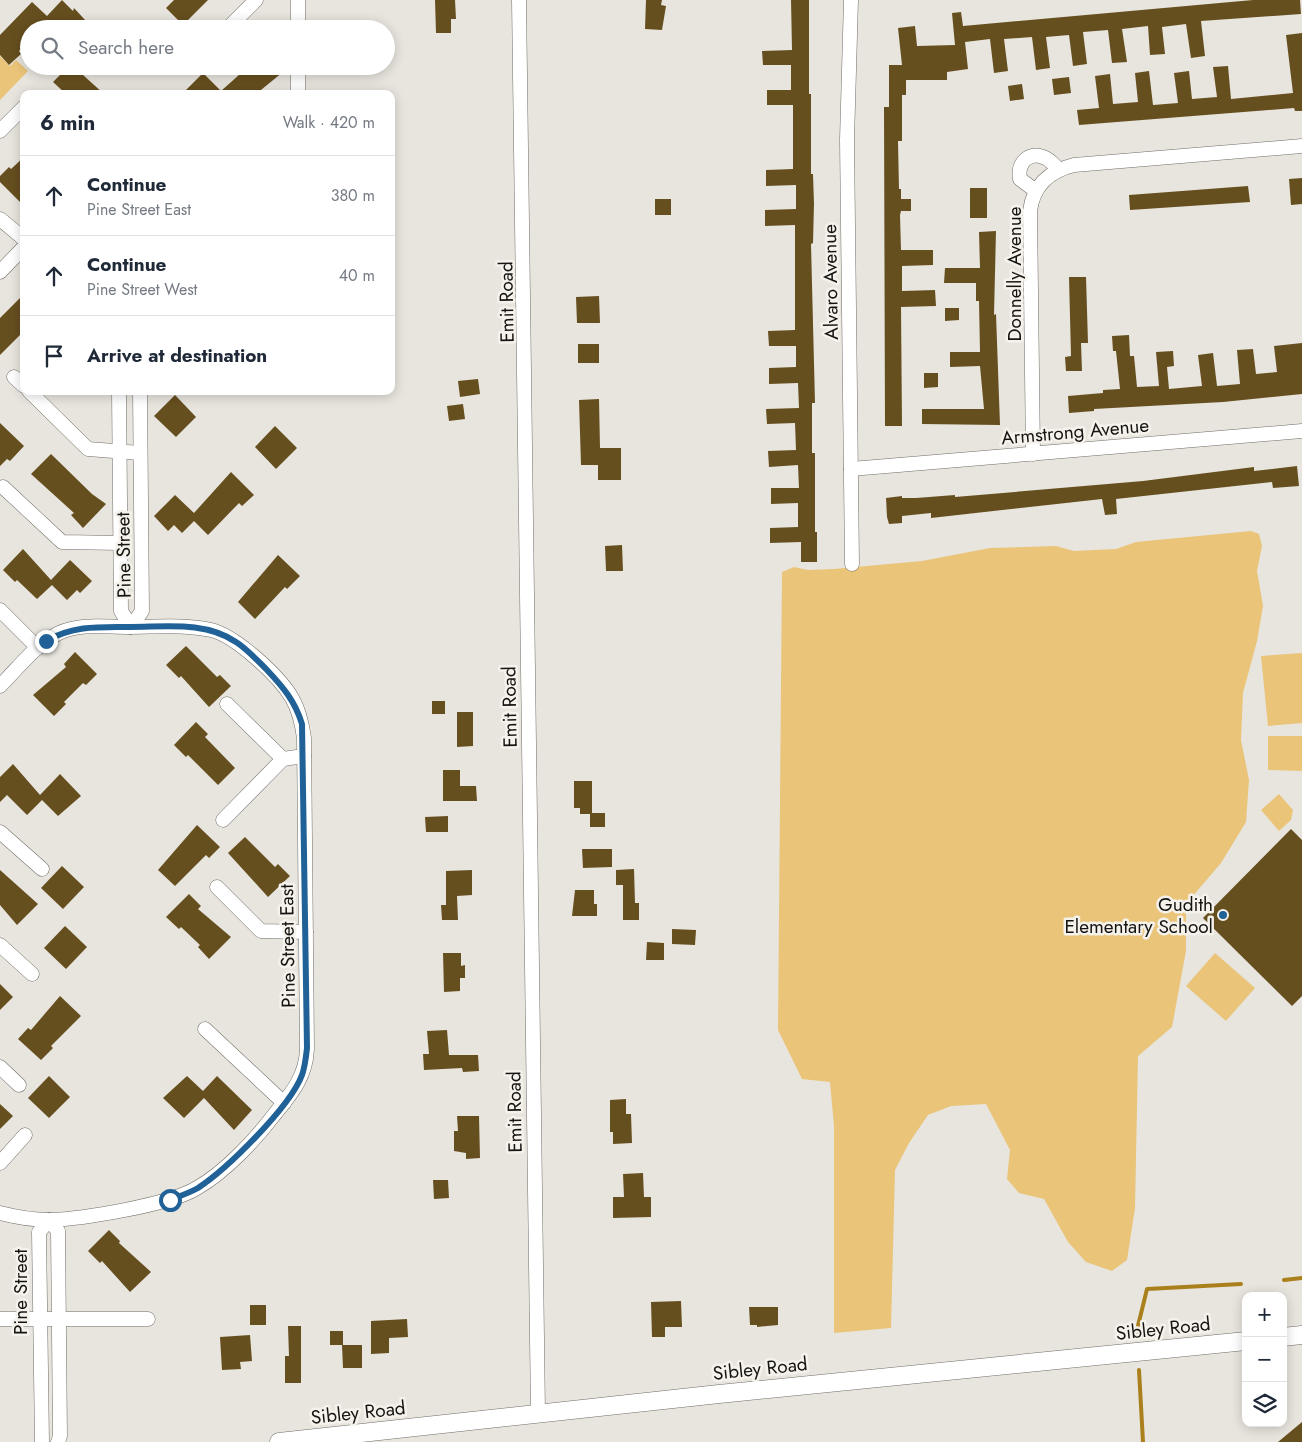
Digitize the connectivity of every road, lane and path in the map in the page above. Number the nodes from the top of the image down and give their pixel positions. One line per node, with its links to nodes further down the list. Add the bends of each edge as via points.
1 (256, 0): 5 (street)
2 (298, 0): 6 (street)
3 (519, 0): 62 (street, Emit Road)
4 (851, 0): 25 (street, Alvaro Avenue, via 847,140)
5 (236, 20)
6 (298, 20)
7 (298, 75): 8 (street)
8 (298, 90)
9 (20, 111): 10 (street)
10 (0, 131)
11 (1302, 146): 12 (street, Donnelly Avenue, via 1074,166)
12 (1059, 170): 13 (street, Donnelly Avenue, via 1044,180); 13 (street, via 1045,157 1034,156 1024,160 1020,179)
13 (1036, 191): 24 (street, Donnelly Avenue, via 1030,211)
14 (0, 219): 15 (street)
15 (20, 236)
16 (20, 251): 17 (street)
17 (0, 272)
18 (33, 395): 22 (street, via 88,450)
19 (119, 395): 22 (street, Pine Street)
20 (140, 395): 23 (street, Pine Street)
21 (1302, 431): 24 (street, Armstrong Avenue)
22 (120, 453): 23 (street); 28 (street, Pine Street)
23 (140, 453): 27 (street, Pine Street)
24 (1033, 454): 25 (street, Armstrong Avenue)
25 (851, 470): 30 (street, Alvaro Avenue)
26 (3, 487): 29 (street, via 62,542)
27 (141, 518): 28 (street); 32 (street, Pine Street, via 142,612)
28 (120, 519): 29 (street, Pine Street)
29 (120, 543): 32 (street, Pine Street, via 121,611)
30 (852, 564)
31 (0, 610): 33 (street)
32 (131, 627): 33 (street, Pine Street East, via 76,628 60,633); 36 (street, Pine Street East, via 195,627 236,642 291,697 302,724)
33 (38, 648): 34 (street, Pine Street East)
34 (0, 686)
35 (227, 704): 37 (street)
36 (304, 756): 37 (street); 42 (street, Pine Street East)
37 (283, 759): 38 (street)
38 (223, 820)
39 (0, 832): 40 (street)
40 (42, 869)
41 (217, 886): 42 (street, via 260,932)
42 (306, 932): 48 (street, Pine Street East, via 306,1059 296,1087)
43 (0, 945): 44 (street)
44 (32, 974)
45 (205, 1029): 48 (street)
46 (0, 1067): 47 (street)
47 (19, 1085)
48 (284, 1103): 52 (street, Pine Street East, via 258,1136 206,1182 184,1195)
49 (25, 1135): 50 (street)
50 (0, 1163)
51 (0, 1213): 52 (street, Pine Street East)
52 (48, 1220): 53 (street, Pine Street, via 39,1232); 54 (street, Pine Street, via 58,1231)
53 (39, 1285): 54 (street); 55 (street, Pine Street)
54 (58, 1286): 57 (street, Pine Street)
55 (39, 1318): 56 (street); 57 (street); 63 (street, Pine Street)
56 (0, 1319)
57 (59, 1319): 58 (street); 64 (street, Pine Street)
58 (148, 1319)
59 (1302, 1335): 60 (main road)
60 (1287, 1337)
61 (1242, 1341): 62 (main road, Sibley Road)
62 (538, 1413): 65 (main road, Sibley Road)
63 (42, 1442)
64 (58, 1442)
65 (280, 1442)

